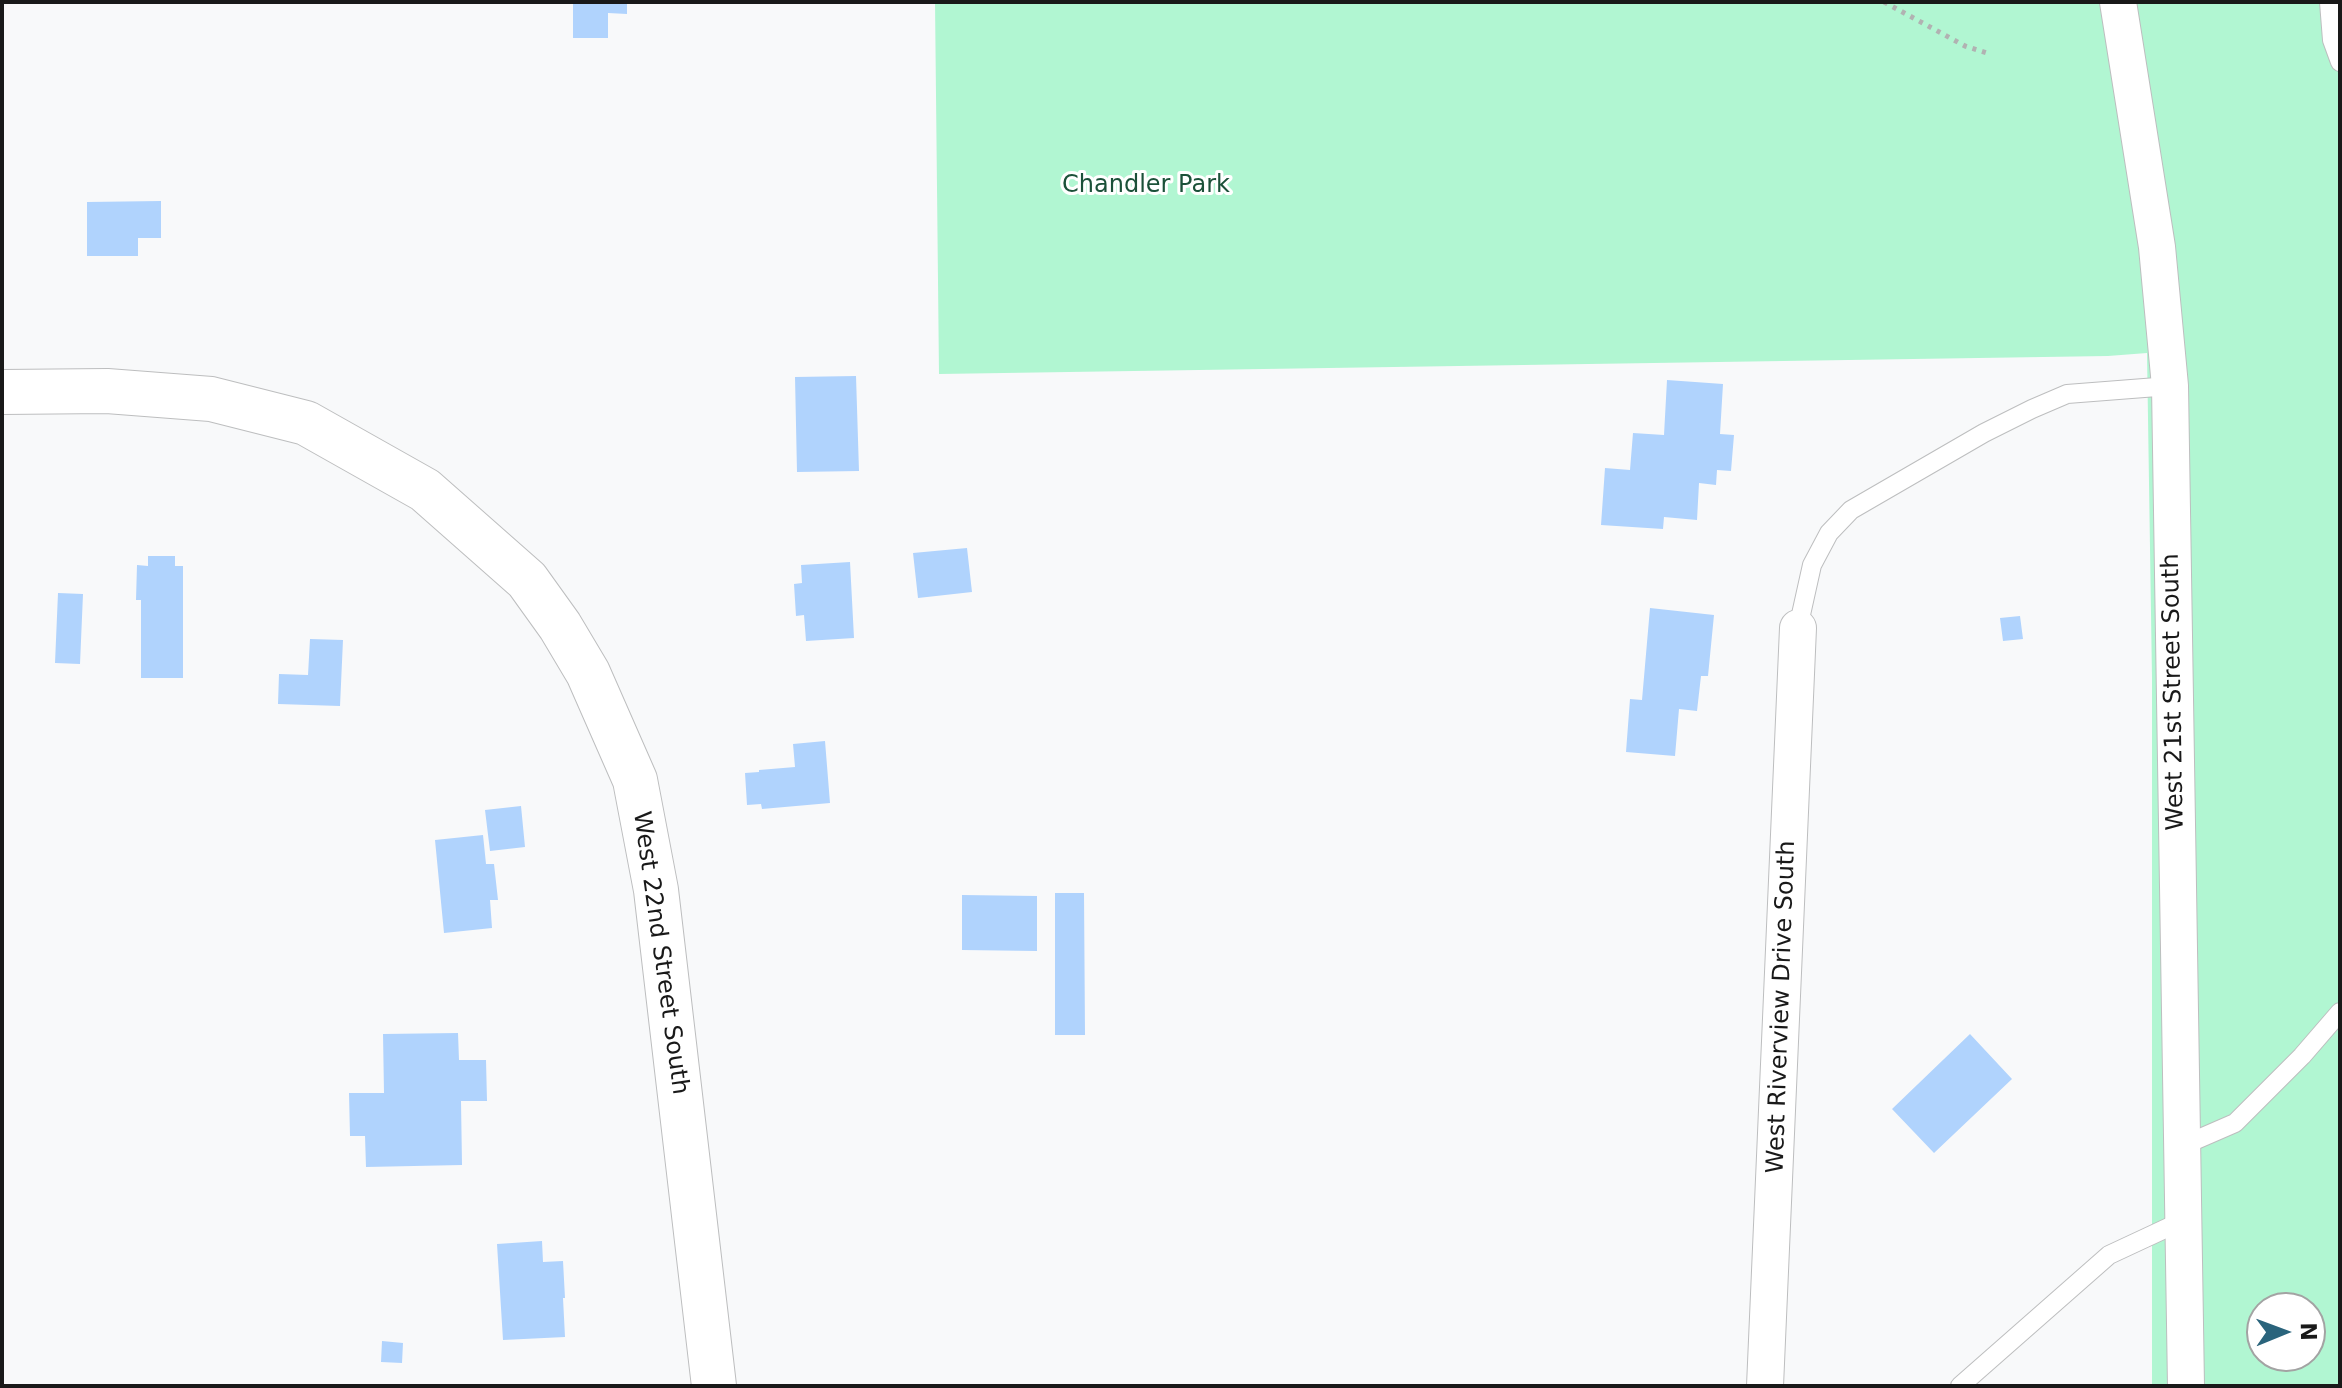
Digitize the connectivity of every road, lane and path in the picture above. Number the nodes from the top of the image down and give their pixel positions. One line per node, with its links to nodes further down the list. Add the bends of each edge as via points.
1 (1884, 2): 4 (path)
2 (2118, 2): 6 (street, West 21st Street South, via 2157,247)
3 (2329, 2): 5 (lane)
4 (1990, 54)
5 (2340, 62)
6 (2170, 386): 8 (lane, via 2067,394 1984,433 1851,510 1829,533 1812,565); 10 (street, West 21st Street South)
7 (2, 392): 12 (street, West 22nd Street South, via 107,391 211,399 306,423 425,490 527,580 560,626 588,673 635,780 656,890)
8 (1798, 628): 13 (street, West Riverview Drive South)
9 (2340, 1012): 10 (lane, via 2235,1123)
10 (2182, 1146): 11 (street, West 21st Street South)
11 (2184, 1220): 14 (lane, via 2109,1255); 15 (street, West 21st Street South)
12 (714, 1386)
13 (1765, 1386)
14 (1960, 1386)
15 (2186, 1386)

